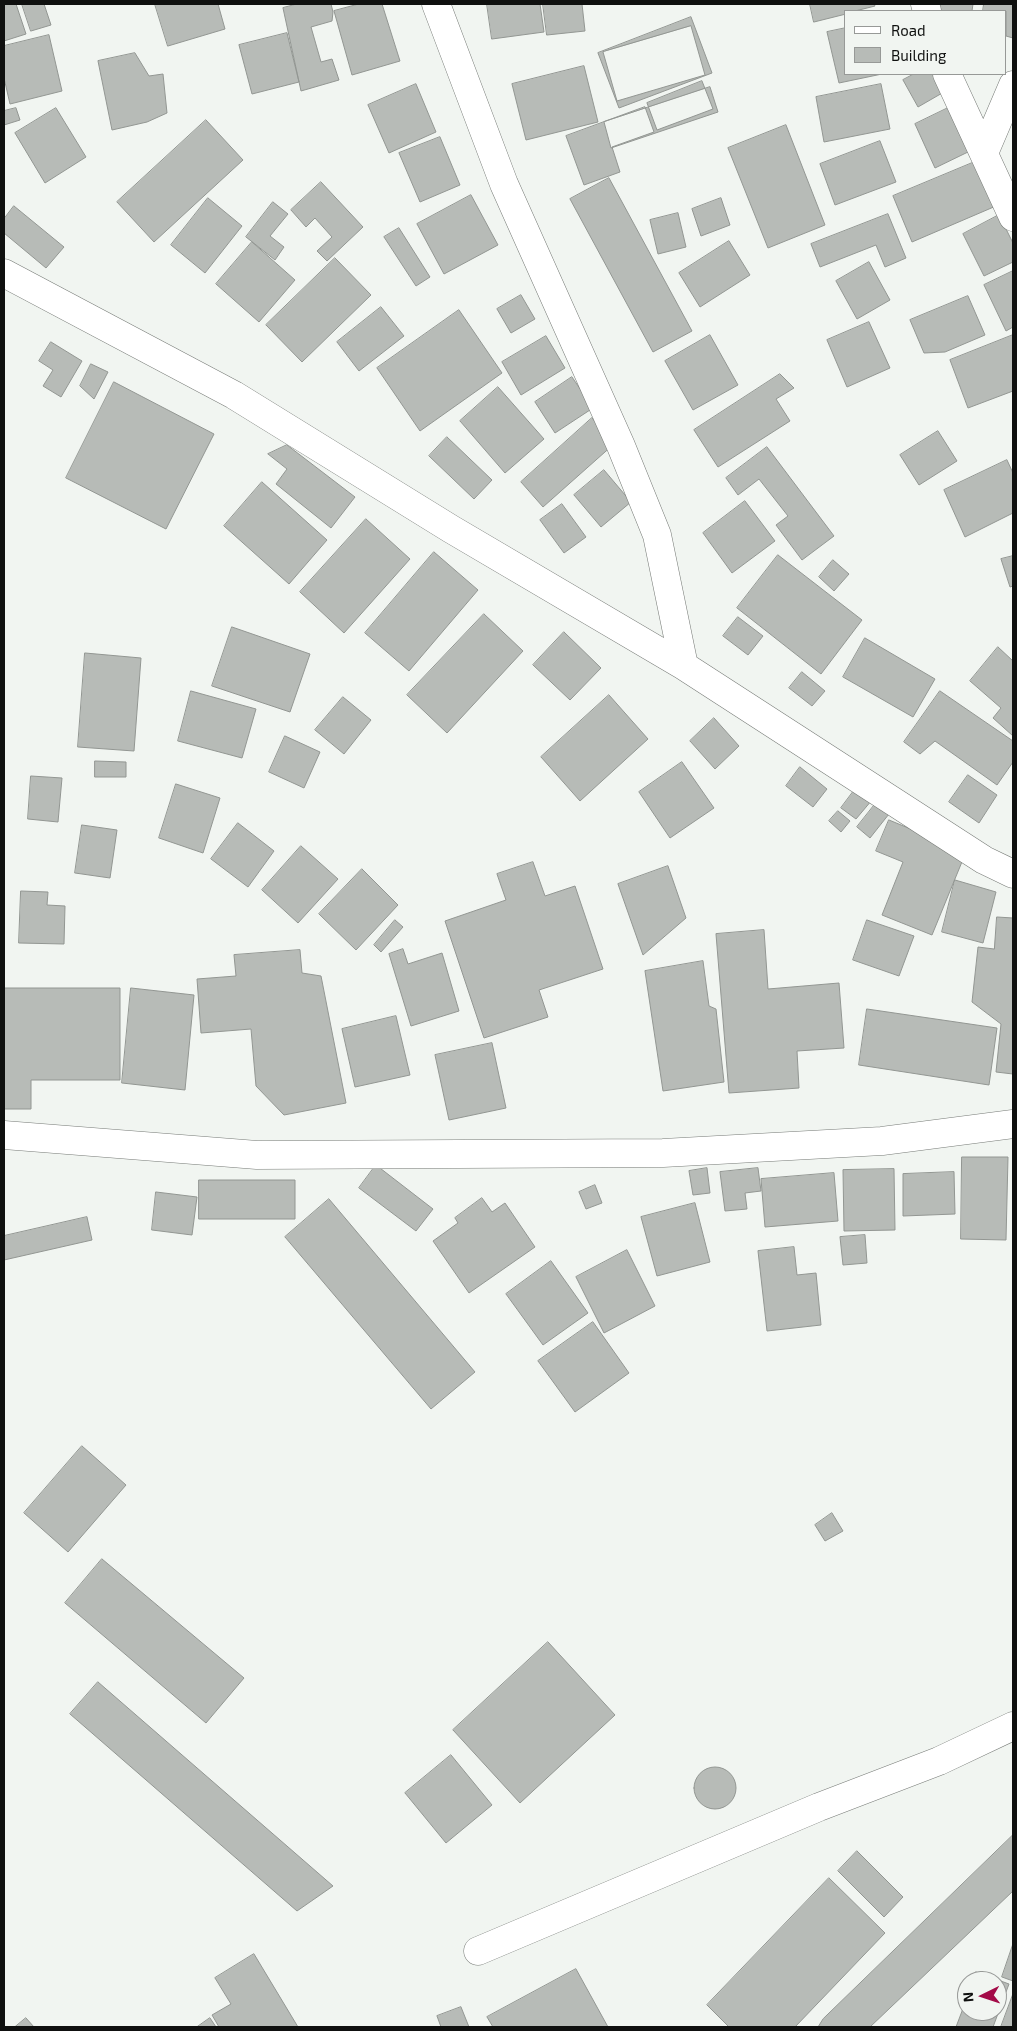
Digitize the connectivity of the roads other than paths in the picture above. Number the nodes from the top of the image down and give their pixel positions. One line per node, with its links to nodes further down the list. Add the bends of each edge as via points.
1 (436, 4): 7 (street, via 504,184 621,446 657,535)
2 (946, 75): 4 (street)
3 (1013, 85): 4 (street)
4 (984, 153): 5 (street)
5 (1013, 217)
6 (4, 273): 7 (street, via 234,395 451,529)
7 (684, 666): 8 (street, via 984,860)
8 (1013, 874)
9 (1013, 1124): 10 (street, via 882,1141 663,1154 257,1156)
10 (4, 1135)
11 (1013, 1726): 12 (street, via 939,1761 819,1807)
12 (478, 1951)

